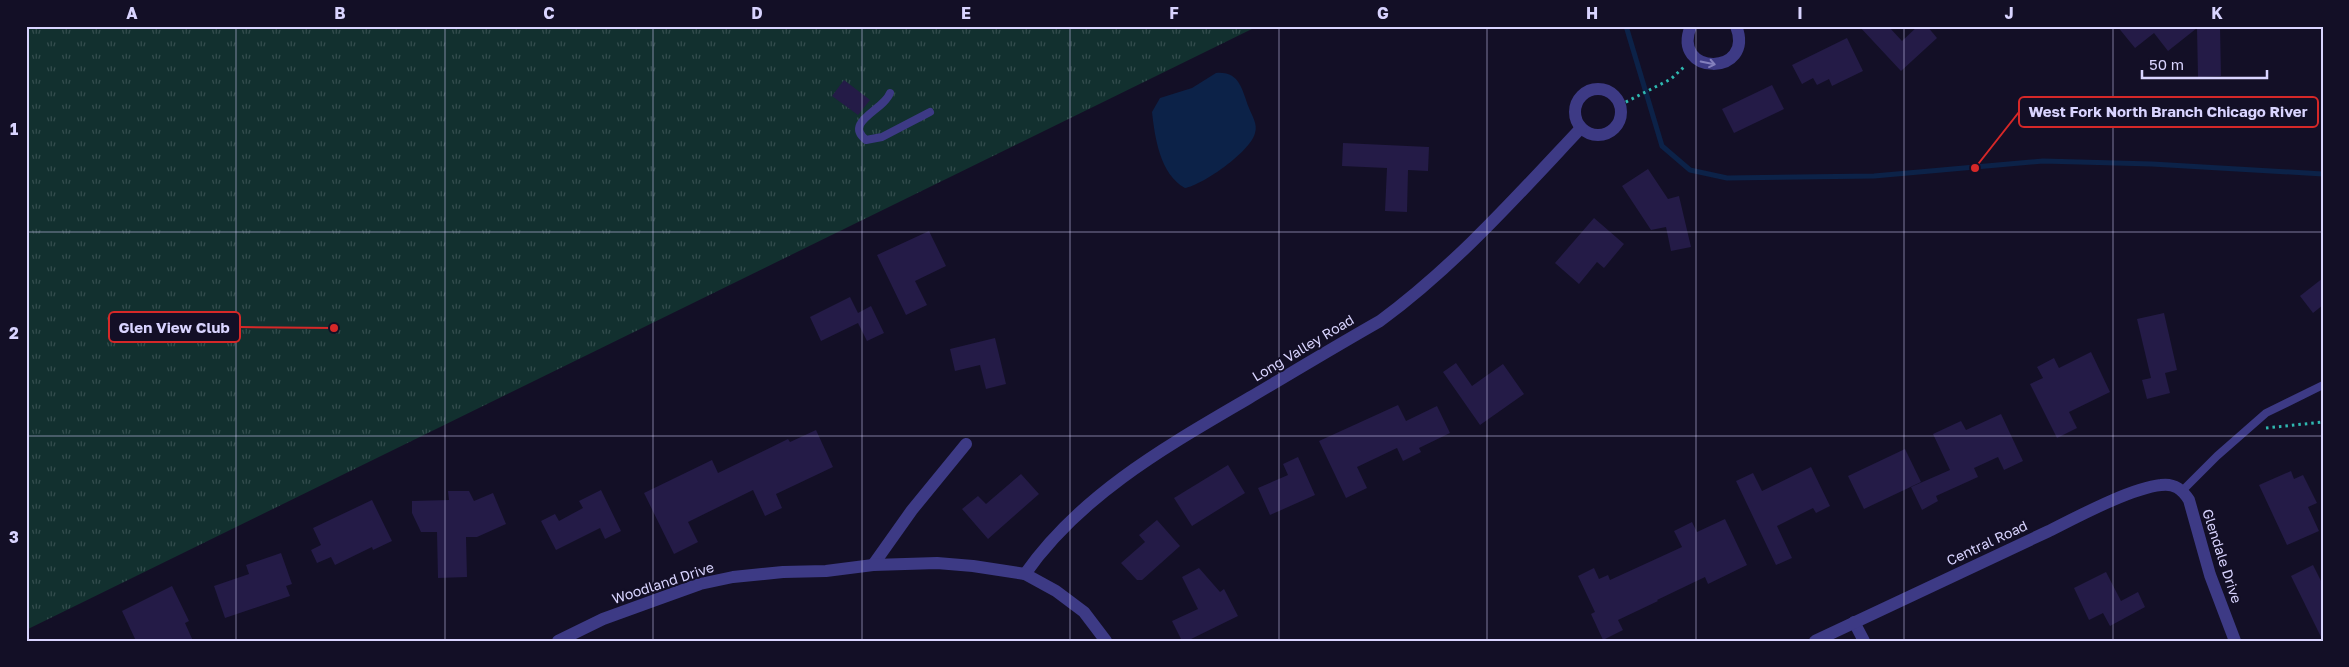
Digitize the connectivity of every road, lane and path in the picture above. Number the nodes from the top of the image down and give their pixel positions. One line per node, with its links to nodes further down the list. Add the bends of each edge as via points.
1 (1691, 26): 3 (street, via 1688,42)
2 (1736, 26): 3 (street, one-way to 2, via 1699,61 1716,65 1731,58 1739,42)
3 (1692, 55): 5 (path, via 1684,69 1671,79)
4 (890, 93): 6 (lane, via 886,103 862,119 860,132 866,140 882,137)
5 (1620, 105): 7 (street, via 1620,120 1610,132 1595,135); 7 (street, via 1604,90 1583,95 1575,115)
6 (930, 112)
7 (1582, 128): 14 (street, Long Valley Road, via 1486,228 1403,304 1380,321 1138,464 1076,516 1044,548)
8 (2323, 385): 10 (lane, via 2266,413)
9 (2323, 422): 10 (path, via 2274,429)
10 (2251, 426): 12 (lane)
11 (966, 444): 13 (street, via 912,510)
12 (2179, 488): 15 (street, Central Road, via 2163,484 2145,488); 20 (street, Glendale Drive, via 2189,500 2210,575)
13 (873, 565): 14 (street, Woodland Drive, via 964,565); 16 (street, Woodland Drive, via 733,577 700,584 603,619)
14 (1025, 574): 17 (street, Woodland Drive, via 1056,590 1084,612)
15 (1854, 622): 18 (street, Central Road); 19 (street)
16 (558, 641)
17 (1106, 641)
18 (1815, 641)
19 (1864, 641)
20 (2235, 641)

